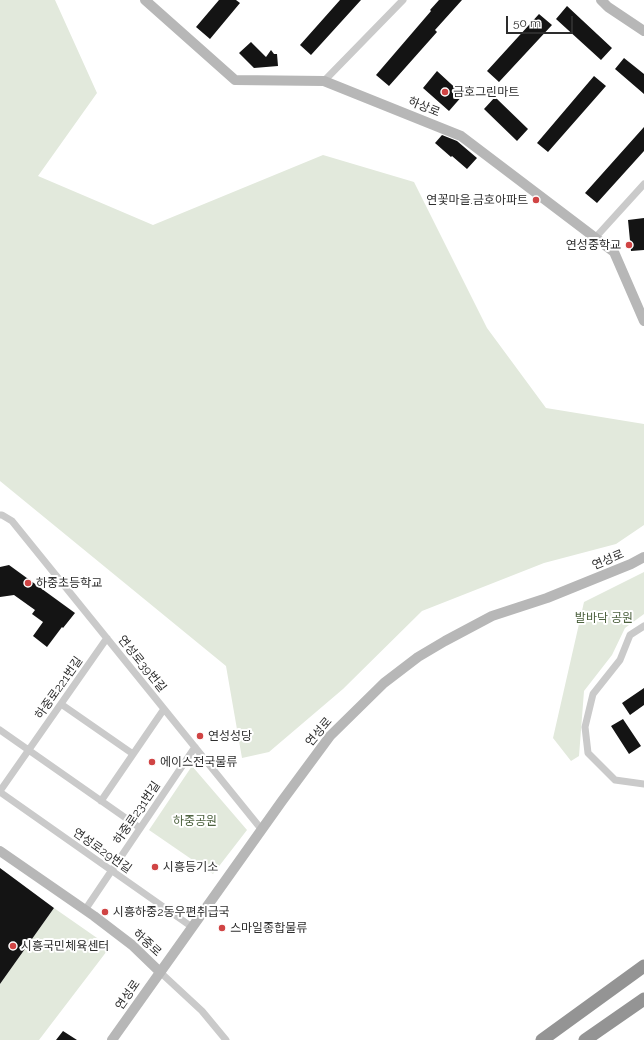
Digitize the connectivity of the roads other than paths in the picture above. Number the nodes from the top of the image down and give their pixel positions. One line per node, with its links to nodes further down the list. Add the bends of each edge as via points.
1 (145, 0): 5 (street, 하상로, via 235,80)
2 (403, 0): 5 (street)
3 (601, 0): 4 (street)
4 (644, 32)
5 (324, 82): 7 (street, 하상로, via 461,136)
6 (644, 184): 7 (street)
7 (595, 238): 8 (street, 하상로, via 614,252)
8 (644, 321)
9 (1, 515): 12 (street, 연성로39번길, via 12,521)
10 (644, 557): 23 (street, 연성로, via 547,598 492,616 418,657 384,683 330,736)
11 (644, 626): 19 (street, via 630,635 620,660 592,694 585,728 588,753 615,780)
12 (107, 638): 13 (street, 하중로221번길); 14 (street, 연성로39번길)
13 (61, 704): 17 (street, 하중로221번길); 18 (street)
14 (164, 709): 16 (street, 연성로39번길); 18 (street)
15 (0, 730): 17 (street)
16 (195, 747): 22 (street, 하중로231번길); 23 (street, 연성로39번길)
17 (28, 750): 20 (street, 하중로221번길); 21 (street)
18 (133, 754): 21 (street)
19 (644, 784)
20 (0, 791): 25 (street, 연성로29번길)
21 (101, 801): 22 (street)
22 (140, 828): 25 (street, 하중로231번길)
23 (262, 830): 27 (street, 연성로)
24 (0, 851): 26 (street, 하중로)
25 (111, 871): 26 (street, 하중로231번길); 27 (street, 연성로29번길)
26 (85, 910): 29 (street, 하중로, via 132,945)
27 (192, 927): 29 (street, 연성로)
28 (644, 966): 33 (highway)
29 (160, 972): 31 (street, 연성로); 32 (street, 하중로, via 202,1011)
30 (644, 999): 34 (highway)
31 (112, 1040)
32 (226, 1040)
33 (542, 1040)
34 (585, 1040)

